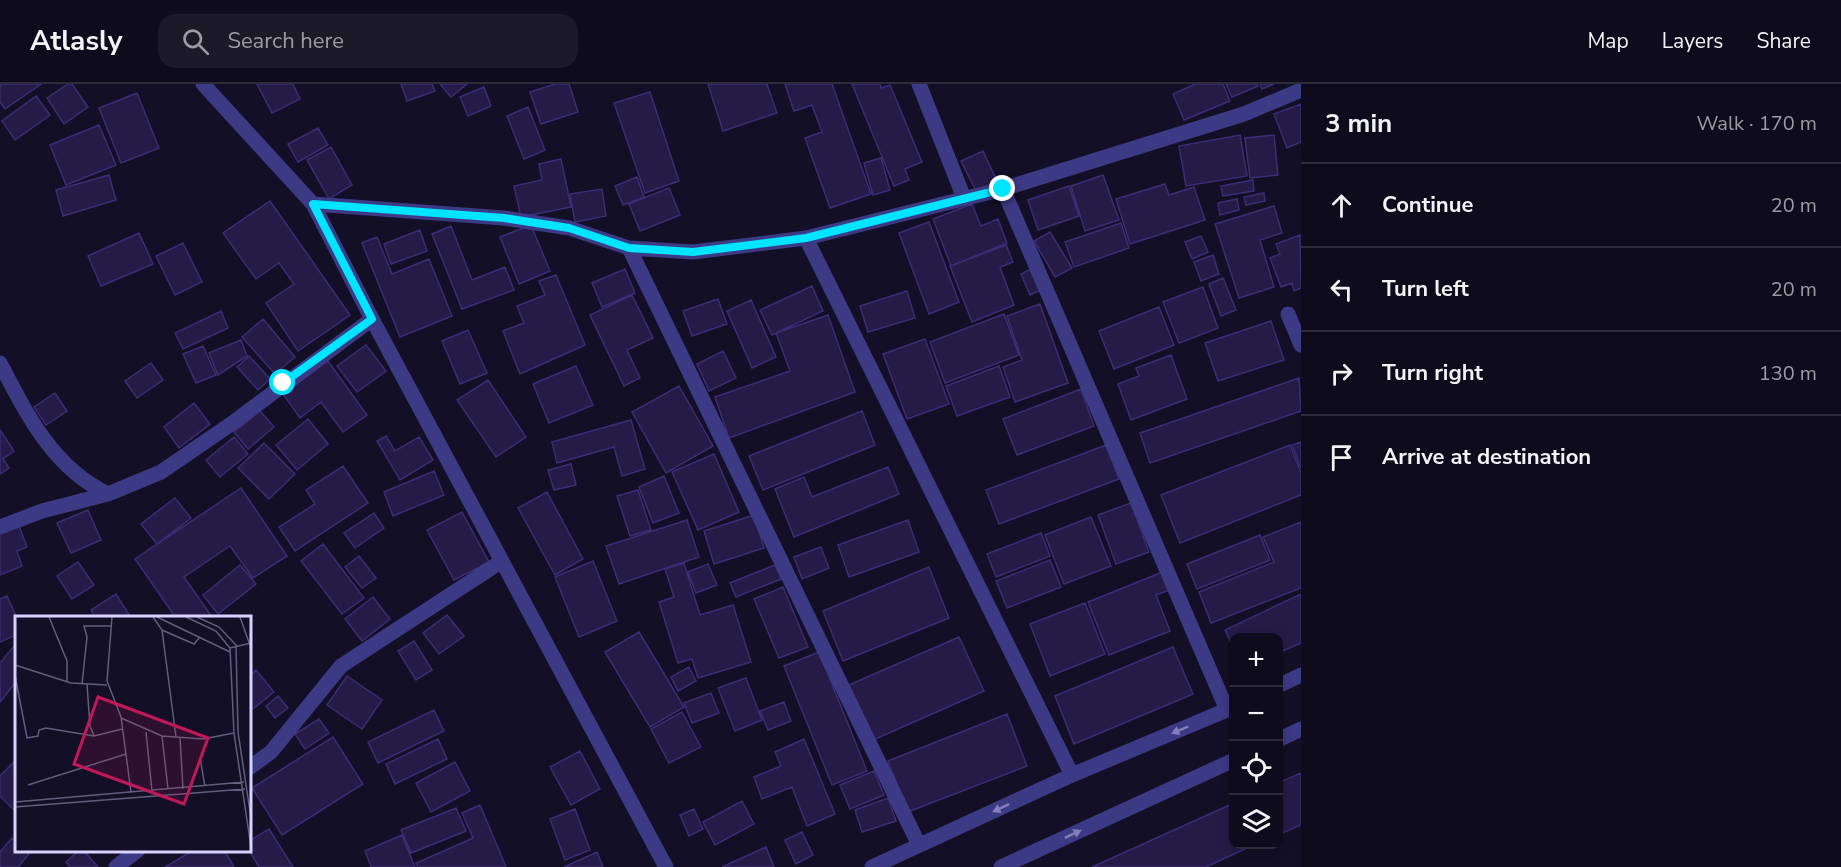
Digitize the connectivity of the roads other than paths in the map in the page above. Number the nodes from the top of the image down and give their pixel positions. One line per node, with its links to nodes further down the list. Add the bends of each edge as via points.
1 (203, 84): 6 (street)
2 (919, 84): 5 (street)
3 (1301, 90): 4 (street, via 1244,114)
4 (1003, 189): 5 (street); 18 (street)
5 (964, 198): 7 (street)
6 (313, 204): 8 (street, via 504,218 569,228); 10 (street)
7 (806, 238): 8 (street, via 693,252); 24 (street)
8 (629, 248): 25 (street)
9 (1288, 314): 11 (street)
10 (372, 319): 13 (street, via 161,472); 15 (street)
11 (1301, 345)
12 (0, 363): 13 (street, via 27,415 57,458 86,483)
13 (108, 494): 14 (street)
14 (0, 526)
15 (502, 561): 23 (street, via 341,666 271,752); 28 (street)
16 (1301, 675): 17 (street)
17 (1283, 684)
18 (1229, 707)
19 (1229, 709): 24 (street, one-way to 24)
20 (1301, 729): 21 (street)
21 (1283, 738)
22 (1229, 762): 30 (street, one-way to 22)
23 (250, 767)
24 (1072, 775): 25 (street, one-way to 25)
25 (919, 845): 29 (street)
26 (135, 852): 27 (street)
27 (116, 867)
28 (666, 867)
29 (872, 867)
30 (1001, 867)

